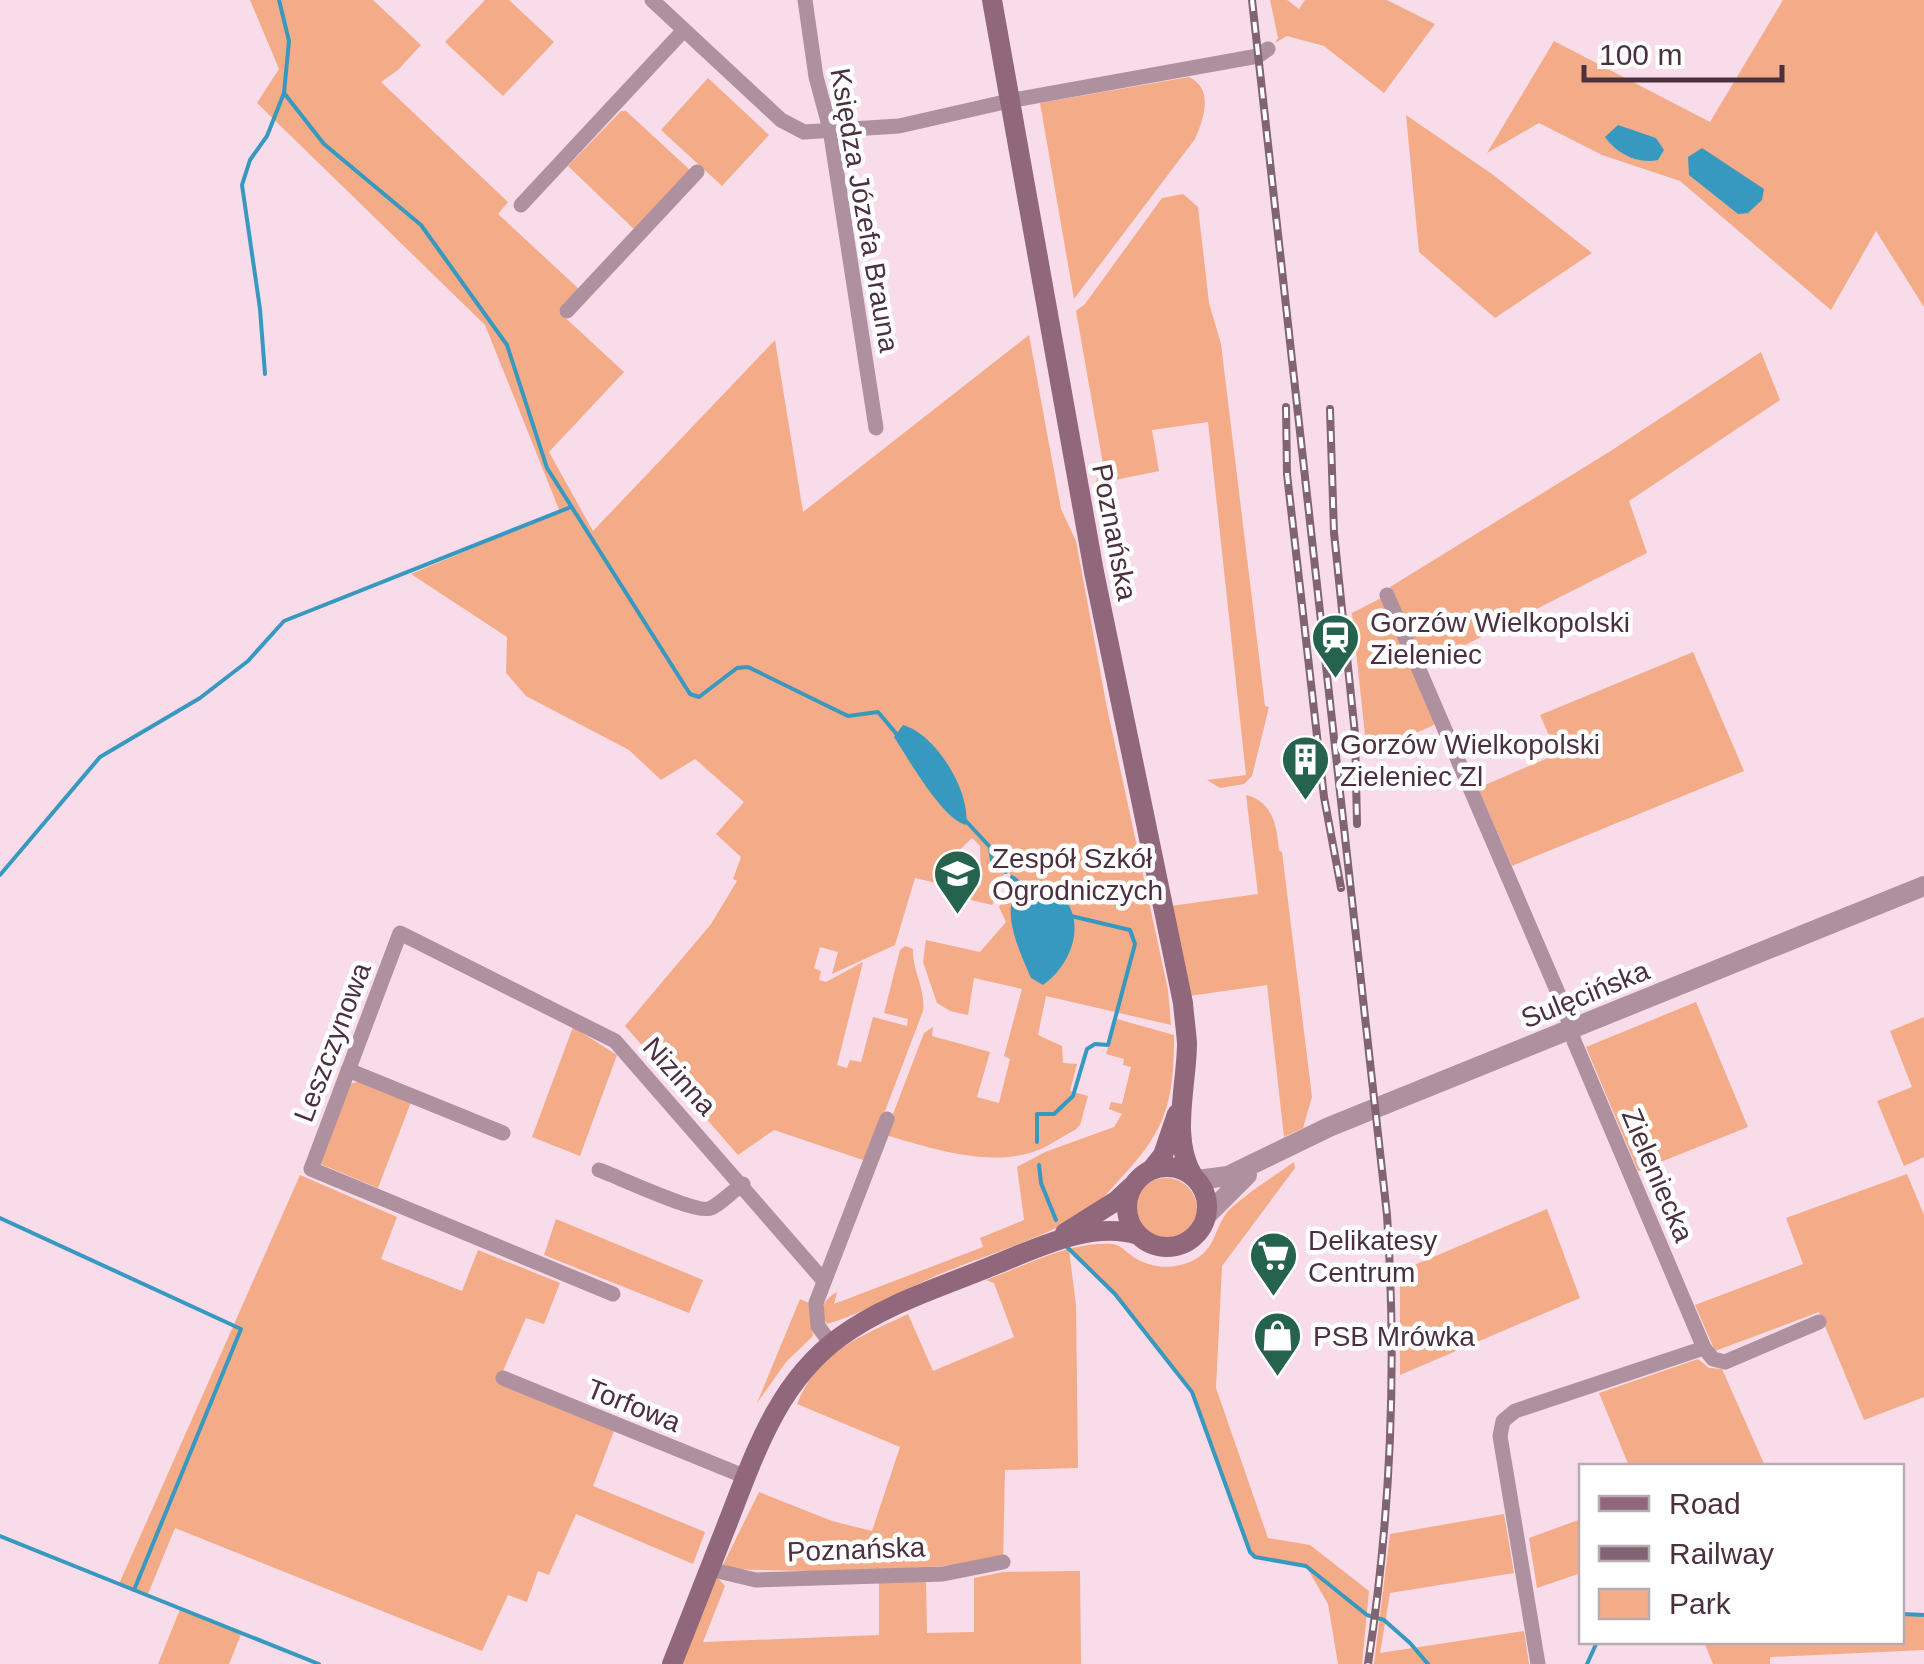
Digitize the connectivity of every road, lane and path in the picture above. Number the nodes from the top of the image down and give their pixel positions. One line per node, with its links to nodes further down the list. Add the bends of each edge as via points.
1 (652, 0): 4 (street)
2 (805, 0): 7 (street, Księdza Józefa Brauna)
3 (992, 0): 6 (main road, Poznańska)
4 (684, 30): 7 (street, via 780,120 804,132); 9 (street)
5 (1263, 53): 6 (street)
6 (1009, 101): 7 (street, via 898,126); 17 (main road, Poznańska, via 1098,589 1182,997)
7 (830, 129): 11 (street, Księdza Józefa Brauna)
8 (697, 172): 10 (street)
9 (520, 205)
10 (567, 311)
11 (876, 428)
12 (1387, 596): 15 (street, Zieleniecka)
13 (1924, 886): 15 (street, Sulęcińska)
14 (400, 933): 16 (street, Leszczynowa); 24 (street, Nizinna, via 615,1041)
15 (1571, 1029): 20 (street, Sulęcińska, via 1322,1130); 32 (street, Zieleniecka)
16 (348, 1070): 19 (street); 29 (street, Leszczynowa, via 311,1168)
17 (1186, 1074): 22 (main road, Poznańska, via 1170,1139); 23 (main road, Poznańska, via 1184,1156)
18 (888, 1118): 28 (street)
19 (503, 1133)
20 (1270, 1158): 23 (street, Sulęcińska, via 1228,1176); 25 (street, Sulęcińska)
21 (598, 1170): 24 (street, via 694,1210 709,1210)
22 (1144, 1175): 23 (main road, via 1174,1166); 26 (main road, via 1127,1208); 27 (main road, Poznańska, via 1106,1208)
23 (1195, 1178): 25 (main road)
24 (743, 1184): 28 (street, Nizinna)
25 (1206, 1216): 26 (main road, via 1196,1234 1175,1247)
26 (1138, 1235): 27 (main road, Poznańska, via 1099,1231)
27 (1044, 1245): 31 (main road, Poznańska, via 888,1310)
28 (824, 1281): 31 (street, via 815,1319)
29 (614, 1294)
30 (1819, 1322): 32 (street, via 1726,1362 1713,1360)
31 (831, 1344): 34 (main road, Poznańska, via 783,1397)
32 (1704, 1348): 38 (street, via 1516,1410 1502,1421)
33 (503, 1378): 34 (street, Torfowa)
34 (746, 1478): 36 (main road, Poznańska)
35 (1004, 1562): 36 (street, Poznańska, via 944,1574 833,1578 756,1580)
36 (709, 1570): 37 (main road, Poznańska)
37 (672, 1664)
38 (1538, 1664)

